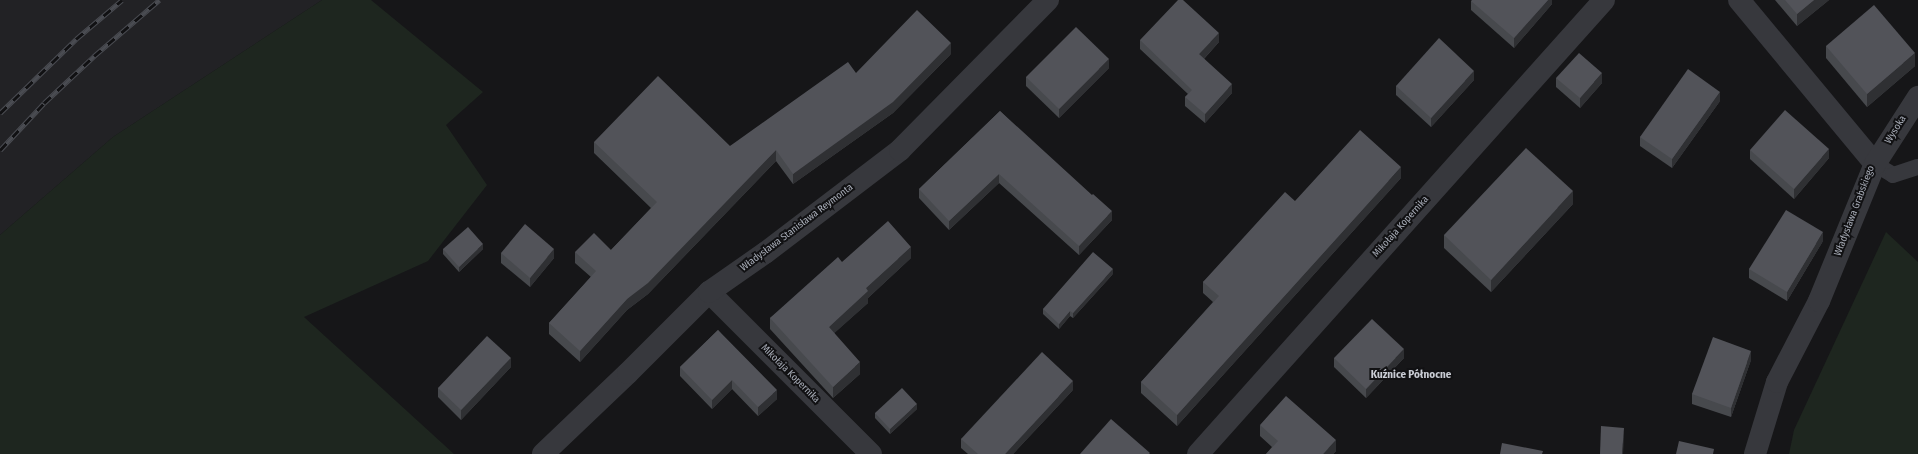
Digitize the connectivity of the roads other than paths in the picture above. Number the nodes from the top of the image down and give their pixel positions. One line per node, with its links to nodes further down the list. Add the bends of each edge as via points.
1 (1048, 0): 7 (street, Władysława Stanisława Reymonta, via 900,150 765,253)
2 (1604, 0): 10 (street, Mikołaja Kopernika)
3 (1739, 0): 5 (street, Władysława Grabskiego)
4 (1918, 96): 5 (street, Wysoka)
5 (1875, 164): 6 (lane, via 1893,175); 11 (street, Władysława Grabskiego, via 1819,301 1777,382)
6 (1918, 167)
7 (709, 292): 8 (street, Władysława Stanisława Reymonta); 9 (street, Mikołaja Kopernika)
8 (543, 454)
9 (871, 454)
10 (1198, 454)
11 (1755, 454)

